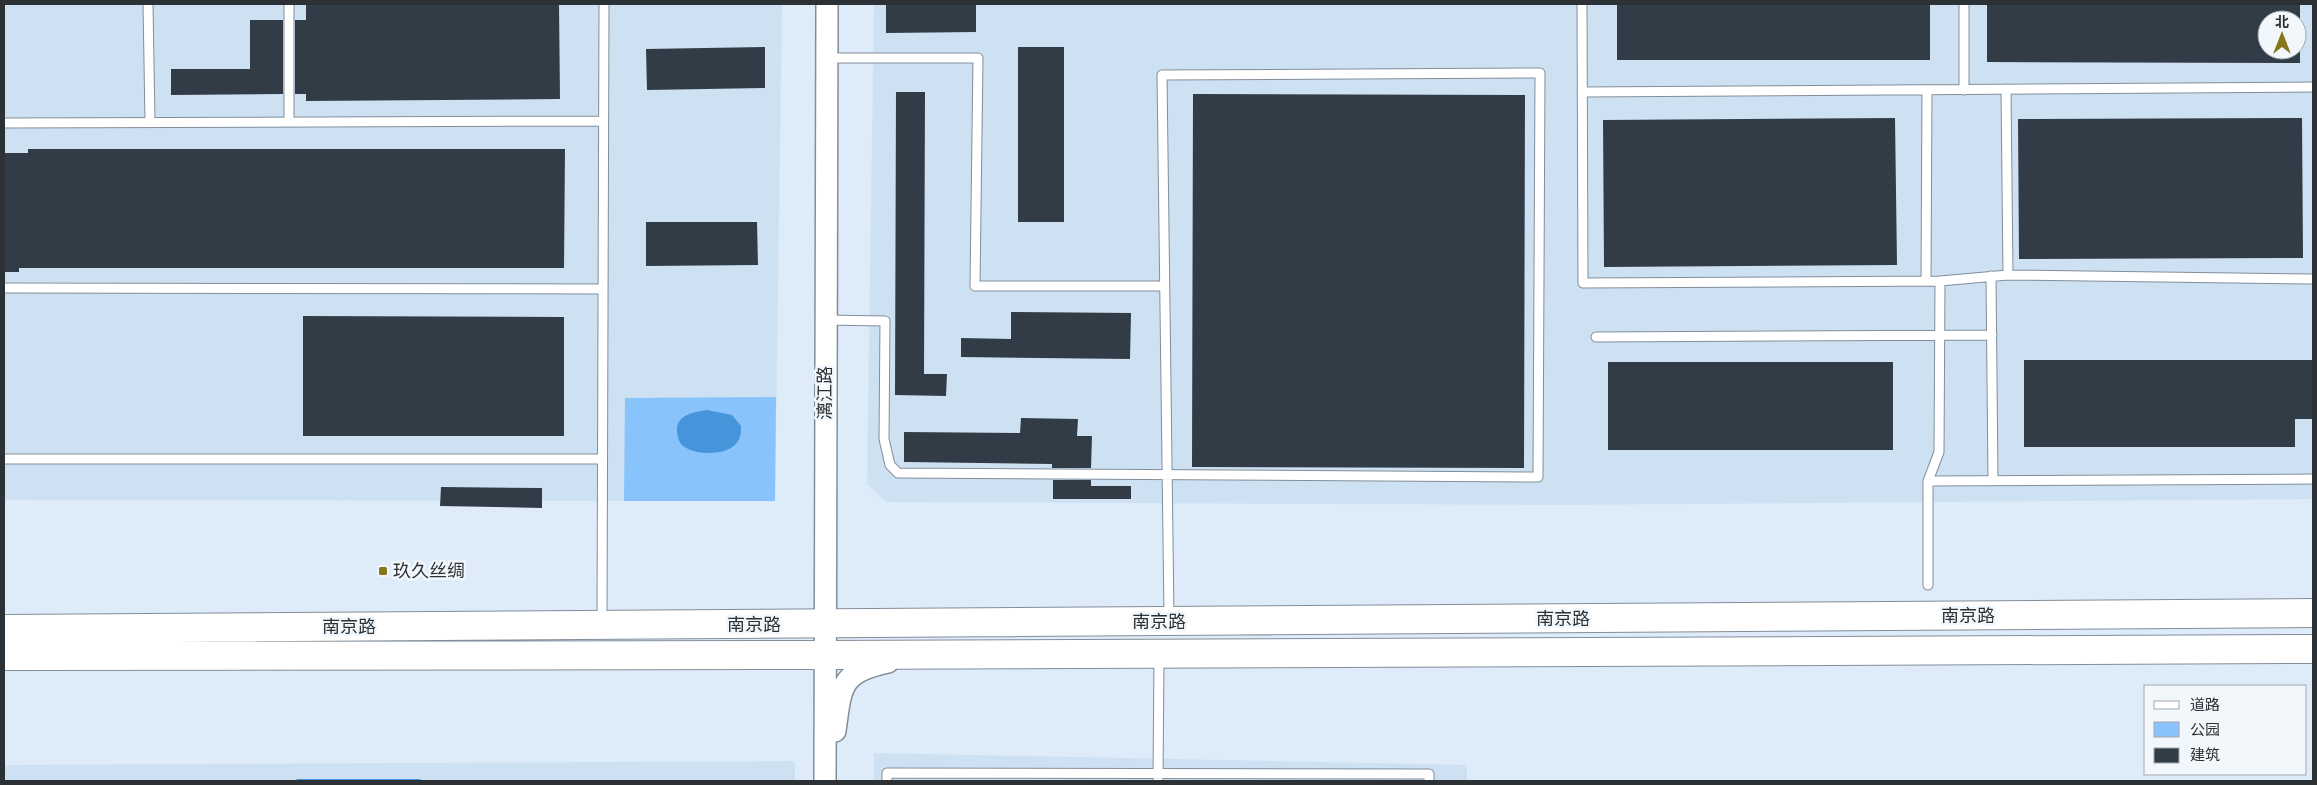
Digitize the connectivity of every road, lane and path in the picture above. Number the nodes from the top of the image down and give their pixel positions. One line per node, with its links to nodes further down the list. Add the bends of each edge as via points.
1 (148, 4): 15 (lane)
2 (289, 4): 16 (lane)
3 (604, 4): 13 (lane)
4 (827, 4): 7 (street, 漓江路)
5 (1582, 4): 12 (lane)
6 (1964, 4): 11 (lane)
7 (826, 58): 22 (lane, via 978,58 975,286); 25 (street, 漓江路)
8 (2313, 87): 9 (lane)
9 (2006, 89): 11 (lane); 17 (lane)
10 (1927, 90): 11 (lane); 12 (lane); 20 (lane)
11 (1964, 90)
12 (1582, 92): 20 (lane, via 1583,283)
13 (603, 121): 16 (lane); 24 (lane)
14 (4, 122): 15 (lane)
15 (150, 122): 16 (lane)
16 (288, 122)
17 (2008, 275): 18 (lane); 19 (lane)
18 (1992, 276): 21 (lane); 27 (lane)
19 (2313, 279)
20 (1926, 281): 21 (lane)
21 (1940, 281): 26 (lane)
22 (1164, 286): 31 (lane); 31 (lane, via 1162,76 1540,73 1538,477)
23 (4, 288): 24 (lane)
24 (603, 289): 30 (lane)
25 (825, 320): 31 (lane, via 885,321 884,438 890,465 898,473); 38 (street, 漓江路)
26 (1940, 335): 27 (lane); 28 (lane); 34 (lane, via 1940,452)
27 (1992, 335): 33 (lane)
28 (1596, 337)
29 (4, 459): 30 (lane)
30 (602, 459): 39 (lane)
31 (1167, 475): 37 (lane)
32 (2313, 479): 33 (lane)
33 (1993, 480): 34 (lane)
34 (1928, 481): 35 (lane)
35 (1928, 585)
36 (2313, 613): 37 (main road, 南京路)
37 (1169, 622): 38 (main road, 南京路)
38 (824, 625): 39 (main road, 南京路); 43 (street, 漓江路)
39 (602, 626): 40 (main road, 南京路)
40 (4, 629)
41 (2313, 648): 42 (main road, 南京路)
42 (1159, 654): 44 (main road, 南京路); 46 (lane)
43 (824, 655): 44 (main road, 南京路); 45 (main road, 南京路); 47 (street, 漓江路)
44 (924, 655): 48 (street, via 864,667 852,675 843,688 838,707)
45 (4, 656)
46 (1158, 778): 49 (lane, via 887,774); 50 (lane, via 1429,774)
47 (825, 781)
48 (830, 781)
49 (887, 781)
50 (1429, 781)

